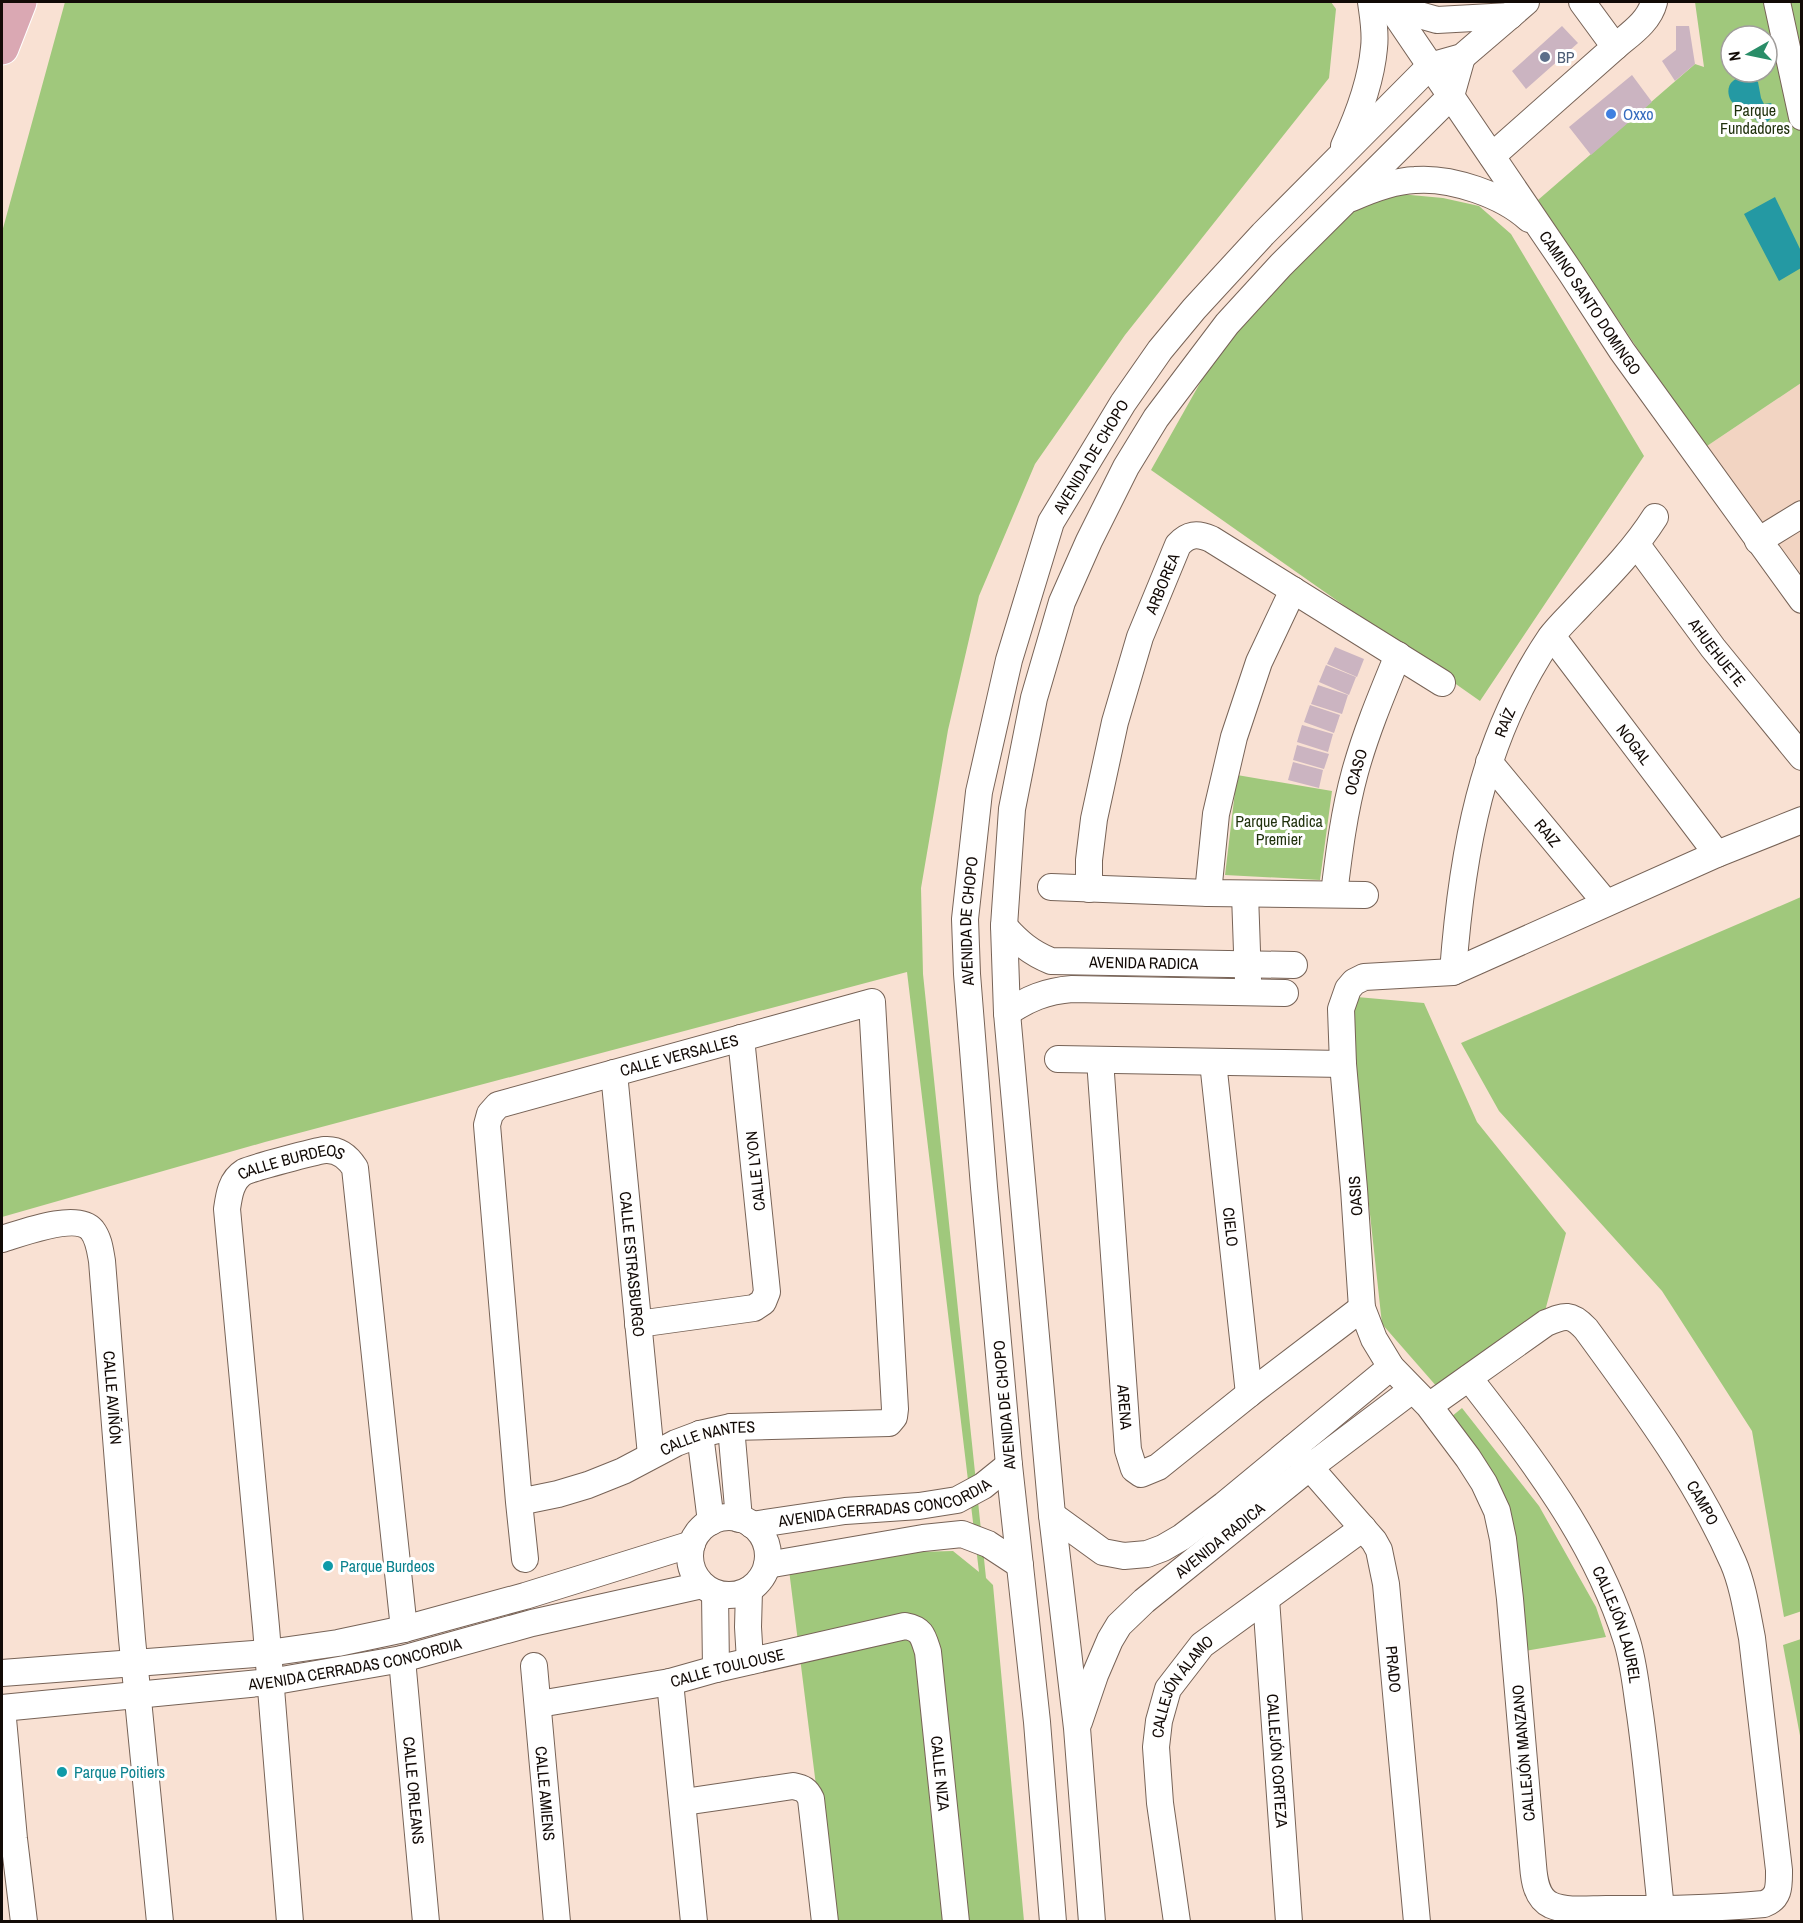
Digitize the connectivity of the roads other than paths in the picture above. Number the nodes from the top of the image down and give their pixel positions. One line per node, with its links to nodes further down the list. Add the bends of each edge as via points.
1 (20, 2): 8 (main road)
2 (1582, 2): 7 (street)
3 (1654, 2): 7 (street, via 1639,27)
4 (1777, 2): 12 (street)
5 (1383, 4): 6 (street, via 1437,21); 10 (street, CAMINO SANTO DOMINGO); 14 (street, via 1374,27 1367,85)
6 (1518, 9): 9 (street)
7 (1615, 47): 13 (street)
8 (2, 48)
9 (1462, 57): 10 (street); 11 (street)
10 (1430, 66): 11 (street, CAMINO SANTO DOMINGO); 14 (street, AVENIDA DE CHOPO)
11 (1451, 96): 13 (street, CAMINO SANTO DOMINGO); 15 (street, AVENIDA DE CHOPO)
12 (1802, 117)
13 (1492, 156): 16 (street, CAMINO SANTO DOMINGO)
14 (1337, 160): 49 (street, AVENIDA DE CHOPO, via 1263,234 1160,350 1051,522 1009,660 980,792 971,856 965,920)
15 (1344, 201): 16 (street, via 1393,183 1437,180 1487,194 1525,215); 37 (street, AVENIDA DE CHOPO, via 1273,273 1193,368 1126,467 1089,540 1062,602 1034,698 1012,809)
16 (1544, 232): 19 (street, CAMINO SANTO DOMINGO, via 1622,351)
17 (1802, 514): 19 (street)
18 (1655, 518): 20 (street, RAÍZ)
19 (1758, 541): 22 (street, CAMINO SANTO DOMINGO)
20 (1637, 545): 23 (street, RAÍZ); 26 (street, AHUEHUETE, via 1713,648)
21 (1293, 590): 24 (street, ARBOREA); 31 (street, ARBOREA, via 1211,539 1186,536 1178,544 1140,637 1114,722 1094,819); 32 (street, via 1260,662 1234,737 1216,814)
22 (1802, 600)
23 (1552, 636): 27 (street, RAÍZ, via 1518,695); 29 (street, NOGAL)
24 (1398, 656): 25 (street, ARBOREA); 34 (street, OCASO, via 1355,772)
25 (1442, 683)
26 (1802, 757)
27 (1489, 762): 36 (street, RAIZ); 40 (street, RAÍZ, via 1468,843)
28 (1802, 820): 29 (street)
29 (1717, 854): 36 (street)
30 (1051, 887): 31 (street)
31 (1089, 889): 32 (street)
32 (1208, 893): 33 (street)
33 (1253, 894): 34 (street); 38 (street)
34 (1334, 894): 35 (street)
35 (1365, 895)
36 (1606, 903): 40 (street)
37 (1004, 926): 38 (street, AVENIDA RADICA, via 1024,946 1052,961); 41 (street, AVENIDA DE CHOPO)
38 (1256, 965): 39 (street, AVENIDA RADICA); 41 (street, AVENIDA RADICA, via 1267,993 1072,989 1035,996)
39 (1294, 965)
40 (1453, 972): 46 (street, OASIS, via 1364,977 1348,989 1341,1009)
41 (1006, 1013): 48 (street, AVENIDA DE CHOPO)
42 (741, 1038): 47 (street, CALLE VERSALLES); 52 (street, CALLE LYON, via 767,1292 763,1302 754,1308); 57 (street, CALLE VERSALLES, via 872,1002)
43 (1058, 1059): 44 (street)
44 (1100, 1060): 45 (street); 55 (street, ARENA, via 1128,1450 1134,1469 1141,1474 1158,1467)
45 (1213, 1062): 46 (street); 55 (street, CIELO)
46 (1343, 1064): 51 (street, OASIS)
47 (614, 1073): 52 (street, CALLE ESTRASBURGO); 65 (street, CALLE VERSALLES, via 498,1105 487,1125)
48 (1022, 1184): 49 (street); 66 (street, AVENIDA DE CHOPO)
49 (984, 1187): 62 (street, AVENIDA DE CHOPO)
50 (2, 1239): 85 (street, CALLE AVIÑÓN, via 79,1222 91,1228 98,1240)
51 (1362, 1308): 53 (street, OASIS); 55 (street, ARENA)
52 (638, 1324): 61 (street, CALLE ESTRASBURGO)
53 (1391, 1367): 56 (street, OASIS); 60 (street, AVENIDA RADICA)
54 (1469, 1378): 56 (street, CAMPO); 97 (street, CAMPO, via 1546,1323 1570,1316 1586,1329 1680,1464 1734,1564 1744,1599 1764,1735); 100 (street, CALLEJÓN LAUREL, via 1558,1497 1612,1598 1627,1640 1636,1690)
55 (1250, 1394)
56 (1421, 1398): 63 (street, AVENIDA RADICA); 100 (street, CALLEJÓN MANZANO, via 1468,1458 1497,1511 1510,1599 1538,1893 1562,1908)
57 (895, 1409): 58 (street, CALLE NANTES, via 889,1423)
58 (731, 1427): 59 (street, CALLE NANTES); 68 (street)
59 (700, 1434): 61 (street, CALLE NANTES); 67 (street)
60 (1293, 1448): 63 (street, PRADO); 66 (street, AVENIDA RADICA, via 1182,1538 1147,1554 1124,1556 1103,1552)
61 (651, 1455): 65 (street, CALLE NANTES, via 588,1485)
62 (1009, 1466): 64 (street, AVENIDA CERRADAS CONCORDIA); 74 (street, AVENIDA DE CHOPO)
63 (1310, 1467): 69 (street, PRADO); 94 (street, AVENIDA RADICA, via 1119,1625 1095,1675)
64 (957, 1500): 68 (street, AVENIDA CERRADAS CONCORDIA); 70 (street)
65 (519, 1502): 72 (street)
66 (1052, 1515): 94 (street, AVENIDA DE CHOPO)
67 (711, 1522): 68 (street, via 725,1517); 71 (street, via 699,1531)
68 (746, 1522): 73 (street, via 763,1536 768,1550)
69 (1363, 1528): 78 (street, CALLEJÓN ÁLAMO); 112 (street, PRADO, via 1378,1550 1386,1584)
70 (962, 1534): 73 (street); 74 (street, via 988,1544)
71 (692, 1544): 75 (street, via 693,1573); 77 (street, AVENIDA CERRADAS CONCORDIA)
72 (525, 1559)
73 (767, 1565): 76 (street, via 761,1580)
74 (1020, 1565): 99 (street, AVENIDA DE CHOPO)
75 (709, 1589): 76 (street, via 732,1596); 79 (street, AVENIDA CERRADAS CONCORDIA); 87 (street)
76 (749, 1590): 84 (street)
77 (525, 1596): 79 (street); 81 (street, AVENIDA CERRADAS CONCORDIA)
78 (1266, 1599): 110 (street, CALLEJÓN ÁLAMO, via 1202,1645 1167,1689 1156,1747); 111 (street, CALLEJÓN CORTEZA)
79 (532, 1623): 83 (street, AVENIDA CERRADAS CONCORDIA)
80 (915, 1628): 84 (street, CALLE TOULOUSE, via 905,1626); 108 (street, CALLE NIZA, via 923,1636 928,1652)
81 (404, 1629): 82 (street, AVENIDA CERRADAS CONCORDIA); 82 (street, CALLE BURDEOS, via 355,1168 347,1156 325,1150 244,1173 233,1183 228,1195)
82 (268, 1653): 85 (street, AVENIDA CERRADAS CONCORDIA); 89 (street, CALLE BURDEOS)
83 (402, 1659): 89 (street, AVENIDA CERRADAS CONCORDIA); 104 (street, CALLE ORLEANS)
84 (750, 1661): 87 (street, CALLE TOULOUSE)
85 (134, 1662): 88 (street, AVENIDA CERRADAS CONCORDIA); 91 (street)
86 (534, 1666): 92 (street, CALLE AMIENS)
87 (716, 1669): 90 (street, CALLE TOULOUSE)
88 (2, 1673)
89 (270, 1682): 91 (street, AVENIDA CERRADAS CONCORDIA); 103 (street)
90 (670, 1682): 92 (street, CALLE TOULOUSE); 95 (street)
91 (138, 1694): 93 (street, AVENIDA CERRADAS CONCORDIA); 102 (street)
92 (539, 1704): 105 (street, CALLE AMIENS)
93 (2, 1708): 96 (street)
94 (1077, 1728): 98 (street, AVENIDA DE CHOPO)
95 (684, 1802): 106 (street); 107 (street, via 794,1786 808,1792)
96 (8, 1839): 101 (street)
97 (1779, 1891): 100 (street, CALLEJÓN MANZANO, via 1764,1904)
98 (1089, 1892): 99 (street); 109 (street, AVENIDA DE CHOPO)
99 (1052, 1909)
100 (1661, 1909)
101 (24, 1922)
102 (159, 1922)
103 (290, 1922)
104 (426, 1922)
105 (558, 1922)
106 (694, 1922)
107 (825, 1922)
108 (956, 1922)
109 (1092, 1922)
110 (1177, 1922)
111 (1289, 1922)
112 (1417, 1922)

